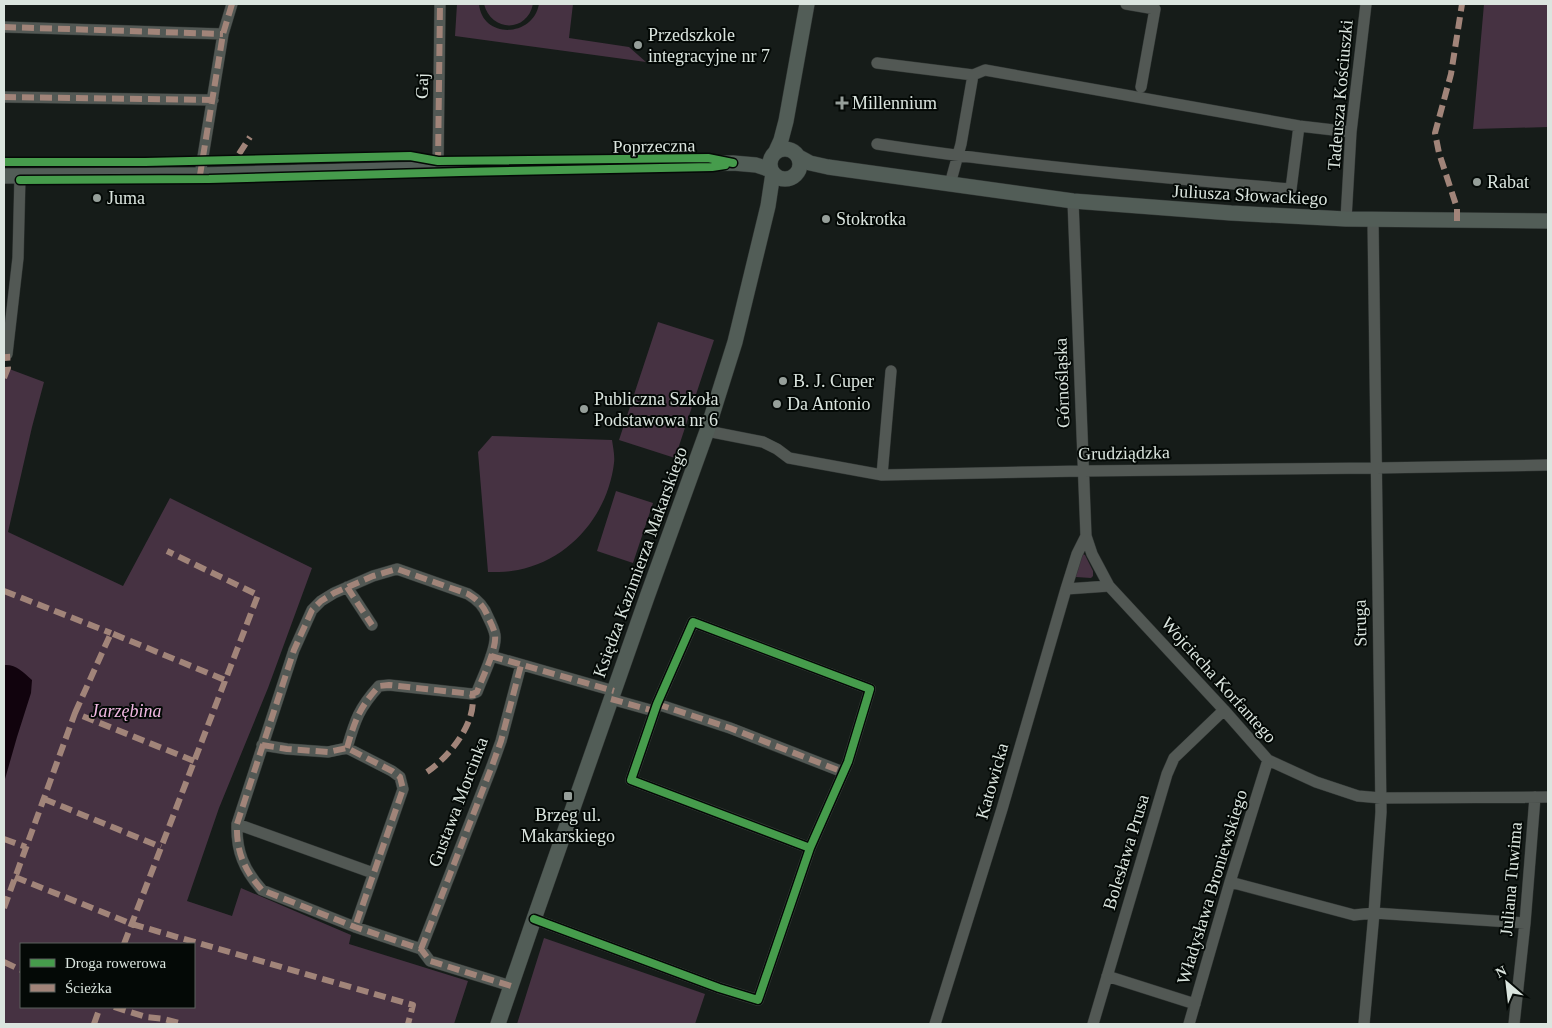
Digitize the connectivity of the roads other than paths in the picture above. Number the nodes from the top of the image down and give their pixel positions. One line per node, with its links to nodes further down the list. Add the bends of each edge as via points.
1 (232, 4): 7 (street)
2 (440, 4): 20 (street, Gaj)
3 (807, 4): 13 (street)
4 (1126, 4): 10 (street, via 1155,9)
5 (1366, 4): 15 (street, Tadeusza Kościuszki)
6 (4, 27): 7 (street)
7 (223, 34): 12 (street)
8 (877, 63): 9 (street)
9 (973, 75): 14 (street, via 985,70); 17 (street)
10 (1141, 87)
11 (4, 97): 12 (street)
12 (213, 100): 21 (street)
13 (786, 121): 18 (street, via 789,143); 19 (street, Księdza Kazimierza Makarskiego)
14 (1299, 126): 15 (street); 17 (street, via 1291,189)
15 (1351, 132): 26 (street, Tadeusza Kościuszki)
16 (877, 144): 17 (street)
17 (957, 156): 24 (street)
18 (797, 160): 19 (street, via 786,148); 19 (street, via 794,177); 24 (street, Juliusza Słowackiego, via 809,169 828,167)
19 (775, 166): 20 (street, Poprzeczna, via 736,163); 31 (street, Księdza Kazimierza Makarskiego, via 735,342)
20 (438, 168): 21 (street, Poprzeczna)
21 (200, 175): 23 (street, Poprzeczna)
22 (4, 176): 23 (street, Poprzeczna)
23 (20, 176): 29 (street, via 18,258)
24 (950, 184): 25 (street, Juliusza Słowackiego)
25 (1073, 201): 26 (street, Juliusza Słowackiego); 34 (street, Górnośląska)
26 (1346, 219): 27 (street, Juliusza Słowackiego)
27 (1373, 220): 28 (street, Juliusza Słowackiego); 33 (street, Struga)
28 (1548, 221)
29 (7, 354)
30 (891, 371): 35 (street)
31 (707, 431): 35 (street, Grudziądzka, via 763,442 789,458); 43 (street, Księdza Kazimierza Makarskiego)
32 (1548, 465): 33 (street, Grudziądzka)
33 (1376, 468): 34 (street, Grudziądzka); 52 (street, Struga)
34 (1083, 471): 35 (street, Grudziądzka); 36 (street, Górnośląska)
35 (882, 475)
36 (1086, 536): 37 (street, Wojciecha Korfantego); 39 (street, Górnośląska)
37 (1109, 586): 39 (street); 45 (street, Wojciecha Korfantego)
38 (347, 587): 40 (street); 41 (street, via 397,570 468,594 484,607 492,625 495,637); 46 (street, via 321,600 312,610 294,650)
39 (1066, 589): 66 (street, Katowicka)
40 (372, 625)
41 (491, 656): 42 (street); 47 (street, via 477,692 472,694 378,686 354,722)
42 (522, 665): 43 (street, via 558,674); 61 (street, Gustawa Morcinka, via 501,742)
43 (612, 695): 44 (street, Księdza Kazimierza Makarskiego); 58 (street, Księdza Kazimierza Makarskiego)
44 (655, 708): 49 (street, Księdza Kazimierza Makarskiego, via 730,728); 49 (street, via 693,622 870,689); 54 (street, via 631,780)
45 (1224, 710): 48 (street, Wojciecha Korfantego); 62 (street, Bolesława Prusa, via 1174,758)
46 (262, 744): 47 (street, via 328,752); 53 (street)
47 (347, 748): 55 (street, via 400,777 402,788)
48 (1268, 760): 52 (street, Wojciecha Korfantego, via 1316,782 1358,796); 56 (street, Władysława Broniewskiego)
49 (843, 772): 54 (street)
50 (1535, 797): 51 (street, Wojciecha Korfantego); 52 (street, Wojciecha Korfantego); 59 (street, Juliana Tuwima)
51 (1548, 797)
52 (1381, 798): 57 (street, Struga)
53 (237, 824): 55 (street); 60 (street, via 237,838 245,868 262,890)
54 (810, 848): 58 (street, via 758,1000)
55 (373, 873): 60 (street)
56 (1230, 882): 57 (street, via 1354,915); 64 (street, Władysława Broniewskiego)
57 (1374, 913): 59 (street); 69 (street, Struga)
58 (534, 919): 63 (street, Księdza Kazimierza Makarskiego)
59 (1525, 924): 70 (street, Juliana Tuwima)
60 (355, 927): 61 (street)
61 (421, 949): 63 (street, via 430,962)
62 (1107, 976): 64 (street); 67 (street, Bolesława Prusa)
63 (511, 986): 65 (street, Księdza Kazimierza Makarskiego)
64 (1195, 1004): 68 (street, Władysława Broniewskiego)
65 (498, 1024)
66 (935, 1024)
67 (1093, 1024)
68 (1189, 1024)
69 (1364, 1024)
70 (1514, 1024)

